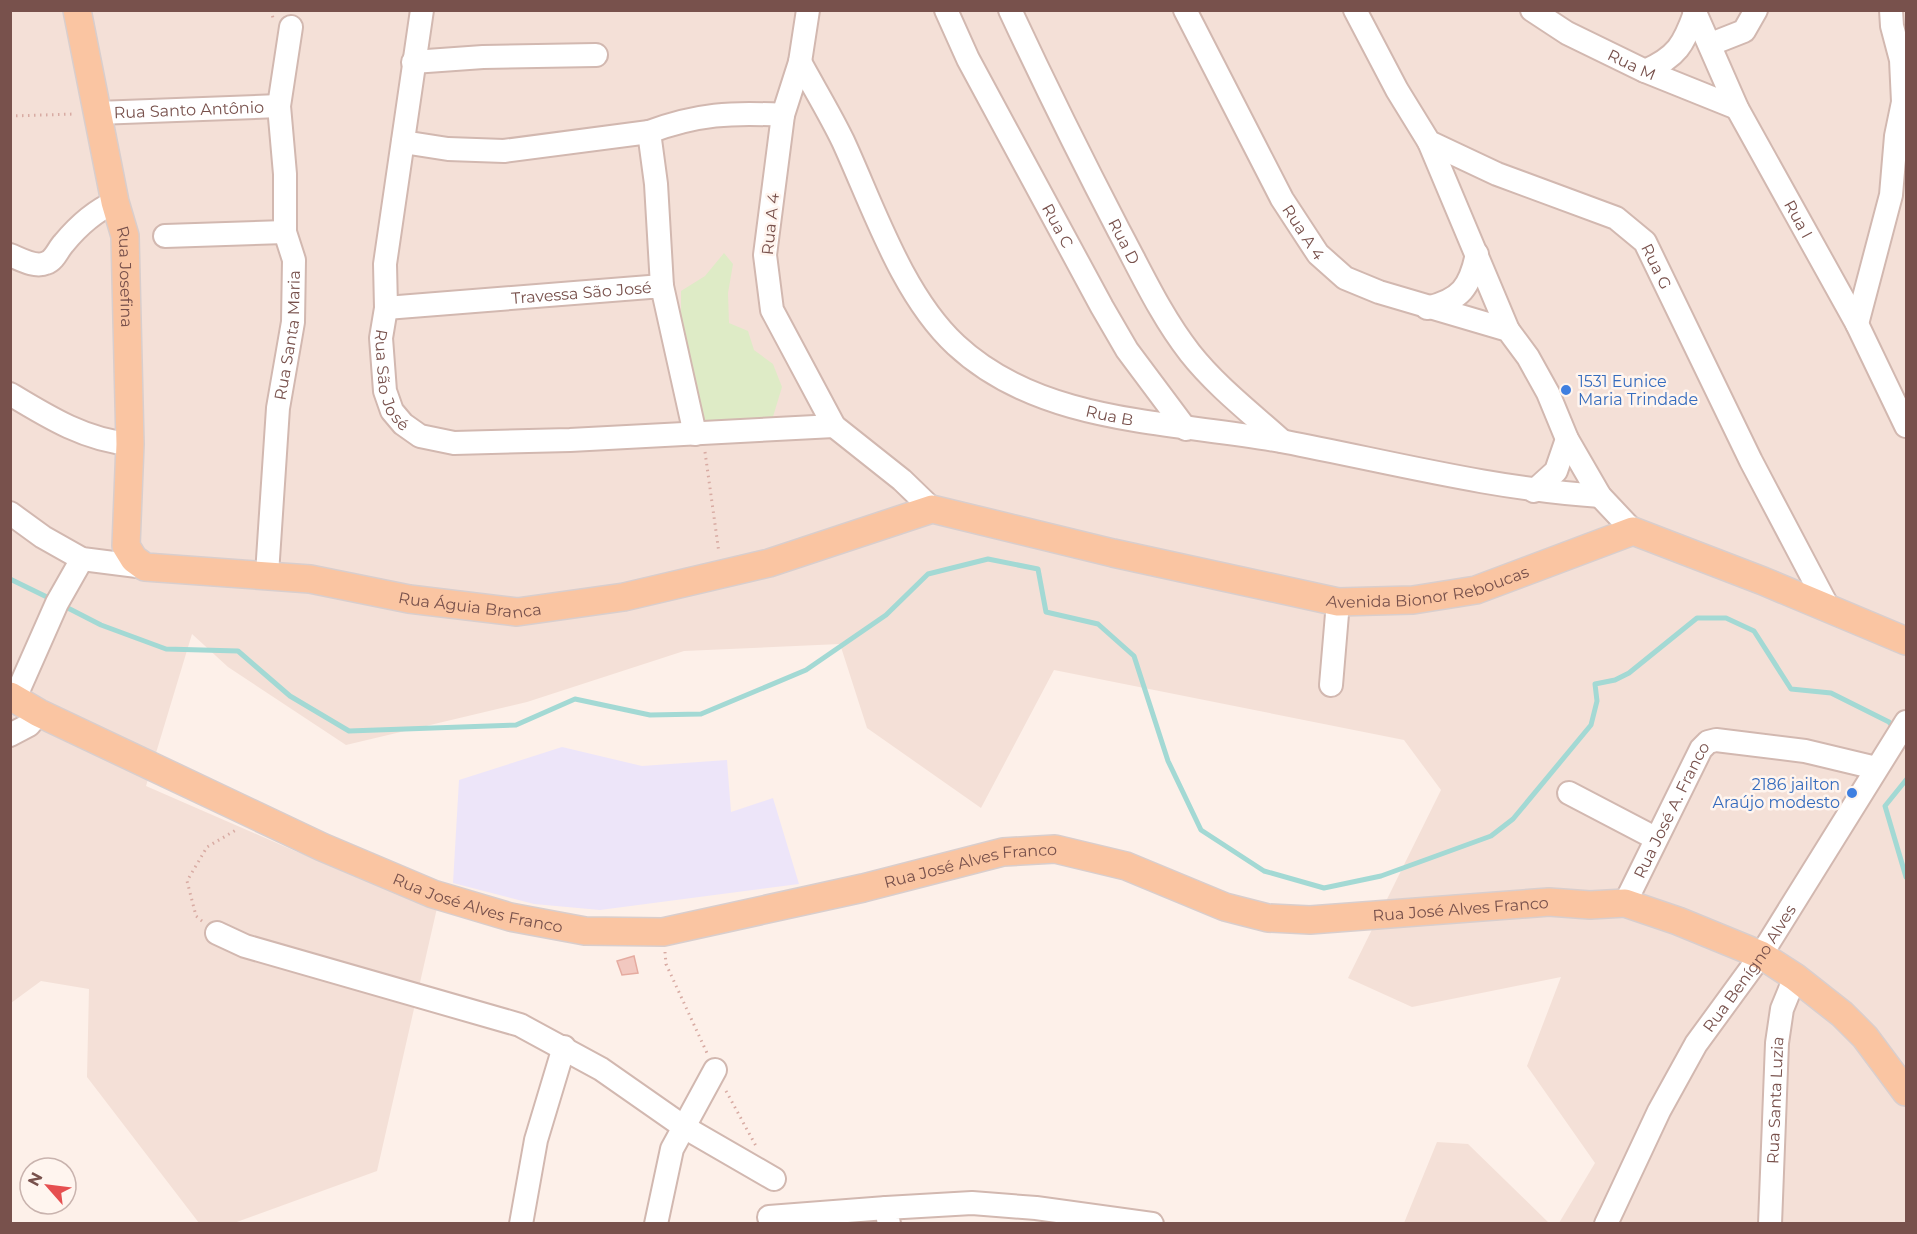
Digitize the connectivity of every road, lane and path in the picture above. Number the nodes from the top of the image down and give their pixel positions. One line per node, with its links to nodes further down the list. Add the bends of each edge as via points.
1 (77, 10): 20 (main road, Rua Josefina)
2 (422, 10): 15 (street, Rua São José)
3 (807, 10): 16 (street, Rua A 4)
4 (946, 10): 40 (street, Rua C, via 968,59 1101,307 1126,350)
5 (1010, 10): 43 (street, Rua D, via 1065,128 1149,289 1190,353)
6 (1185, 10): 34 (street, Rua A 4, via 1282,199 1318,254 1345,278)
7 (1355, 10): 25 (street, Rua G, via 1408,110)
8 (1532, 10): 17 (street, Rua M, via 1567,33)
9 (1756, 10): 13 (street, via 1744,31)
10 (1891, 10): 26 (street, via 1901,60 1903,102 1896,136)
11 (1695, 12): 13 (street, Rua I); 17 (street, via 1686,39 1677,51)
12 (291, 27): 18 (street, Rua Santa Maria)
13 (1711, 44): 19 (street, Rua I)
14 (596, 55): 15 (street)
15 (413, 62): 24 (street, Rua São José)
16 (800, 62): 21 (street, Rua A 4); 40 (street, Rua B, via 841,137 899,263 921,302 954,344 1007,382 1048,398 1082,409)
17 (1645, 70): 19 (street, Rua M)
18 (279, 106): 20 (street, Rua Santo Antônio); 28 (street, Rua Santa Maria)
19 (1737, 108): 35 (street, Rua I)
20 (97, 113): 22 (path); 27 (main road, Rua Josefina)
21 (783, 115): 23 (street, via 710,114); 38 (street, Rua A 4, via 765,255 772,310)
22 (10, 116)
23 (649, 132): 24 (street, via 504,151); 32 (street)
24 (403, 142): 33 (street, Rua São José, via 385,264)
25 (1430, 142): 30 (street); 55 (street, Rua G, via 1497,174 1616,218 1645,242 1751,461)
26 (1899, 197): 35 (street)
27 (115, 202): 31 (street, via 89,218 45,264); 44 (main road, Rua Josefina, via 125,236)
28 (285, 232): 29 (street); 53 (street, Rua Santa Maria, via 294,260 293,322 278,408)
29 (165, 236)
30 (1477, 254): 34 (street, via 1464,289 1450,303); 36 (street)
31 (10, 255)
32 (663, 286): 33 (street, Travessa São José); 41 (street, Travessa São José)
33 (386, 308): 41 (street, Rua São José, via 381,338 385,391 392,411 420,436 454,443)
34 (1427, 309): 36 (street, Rua A 4)
35 (1857, 324): 39 (street, Rua I)
36 (1513, 337): 42 (street, via 1548,393)
37 (10, 394): 44 (street, via 70,428 110,442)
38 (834, 426): 41 (street, Rua São José); 47 (street)
39 (1906, 426)
40 (1186, 429): 43 (street, Rua B)
41 (699, 434): 52 (path)
42 (1567, 439): 45 (street, via 1556,471); 46 (street)
43 (1282, 441): 45 (street, Rua B)
44 (130, 444): 51 (main road, Rua Josefina, via 126,546)
45 (1534, 491): 46 (street, Rua B)
46 (1600, 496): 49 (street)
47 (932, 509): 52 (main road, Rua Águia Branca, via 769,563); 54 (main road, Avenida Bionor Reboucas)
48 (10, 513): 50 (street, Rua Águia Branca)
49 (1633, 531): 54 (main road, Avenida Bionor Reboucas, via 1476,590 1413,600); 55 (main road)
50 (82, 559): 51 (street, Rua Águia Branca); 58 (street)
51 (145, 567): 53 (main road, Rua Águia Branca)
52 (722, 572): 53 (main road, Rua Águia Branca, via 624,597 517,612 409,599)
53 (267, 573)
54 (1338, 602): 57 (street)
55 (1829, 609): 56 (main road)
56 (1898, 633)
57 (1331, 685)
58 (13, 697): 59 (main road, Rua José Alves Franco)
59 (39, 713): 61 (street, via 29,725); 64 (main road, Rua José Alves Franco)
60 (1906, 722): 62 (street, Rua Benígno Alves)
61 (10, 735)
62 (1876, 768): 65 (street, Rua José A. Franco, via 1805,751 1708,742); 68 (street, Rua Benígno Alves)
63 (1569, 793): 65 (street)
64 (247, 811): 66 (main road, Rua José Alves Franco, via 433,894 510,916 585,931 663,932 852,891 1003,852 1055,849 1126,866 1224,907 1268,918 1310,920 1549,902); 67 (path, via 241,828 207,847 187,881 196,916)
65 (1655, 838): 66 (street, Rua José A. Franco)
66 (1625, 903): 68 (main road, Rua José Alves Franco)
67 (217, 933): 70 (street, via 245,946 520,1025)
68 (1761, 955): 69 (main road, Rua José Alves Franco); 80 (street, Rua Benígno Alves, via 1696,1044 1659,1111)
69 (1795, 977): 72 (main road, Rua José Alves Franco, via 1865,1037); 81 (street, Rua Santa Luzia, via 1782,1009 1777,1043)
70 (564, 1047): 73 (street); 77 (street, via 536,1140)
71 (715, 1070): 73 (street)
72 (1906, 1092)
73 (684, 1127): 74 (street); 78 (street, via 672,1149)
74 (774, 1179)
75 (887, 1216): 76 (street); 79 (street, via 972,1203)
76 (769, 1217)
77 (521, 1224)
78 (656, 1224)
79 (1152, 1224)
80 (1606, 1224)
81 (1770, 1224)

